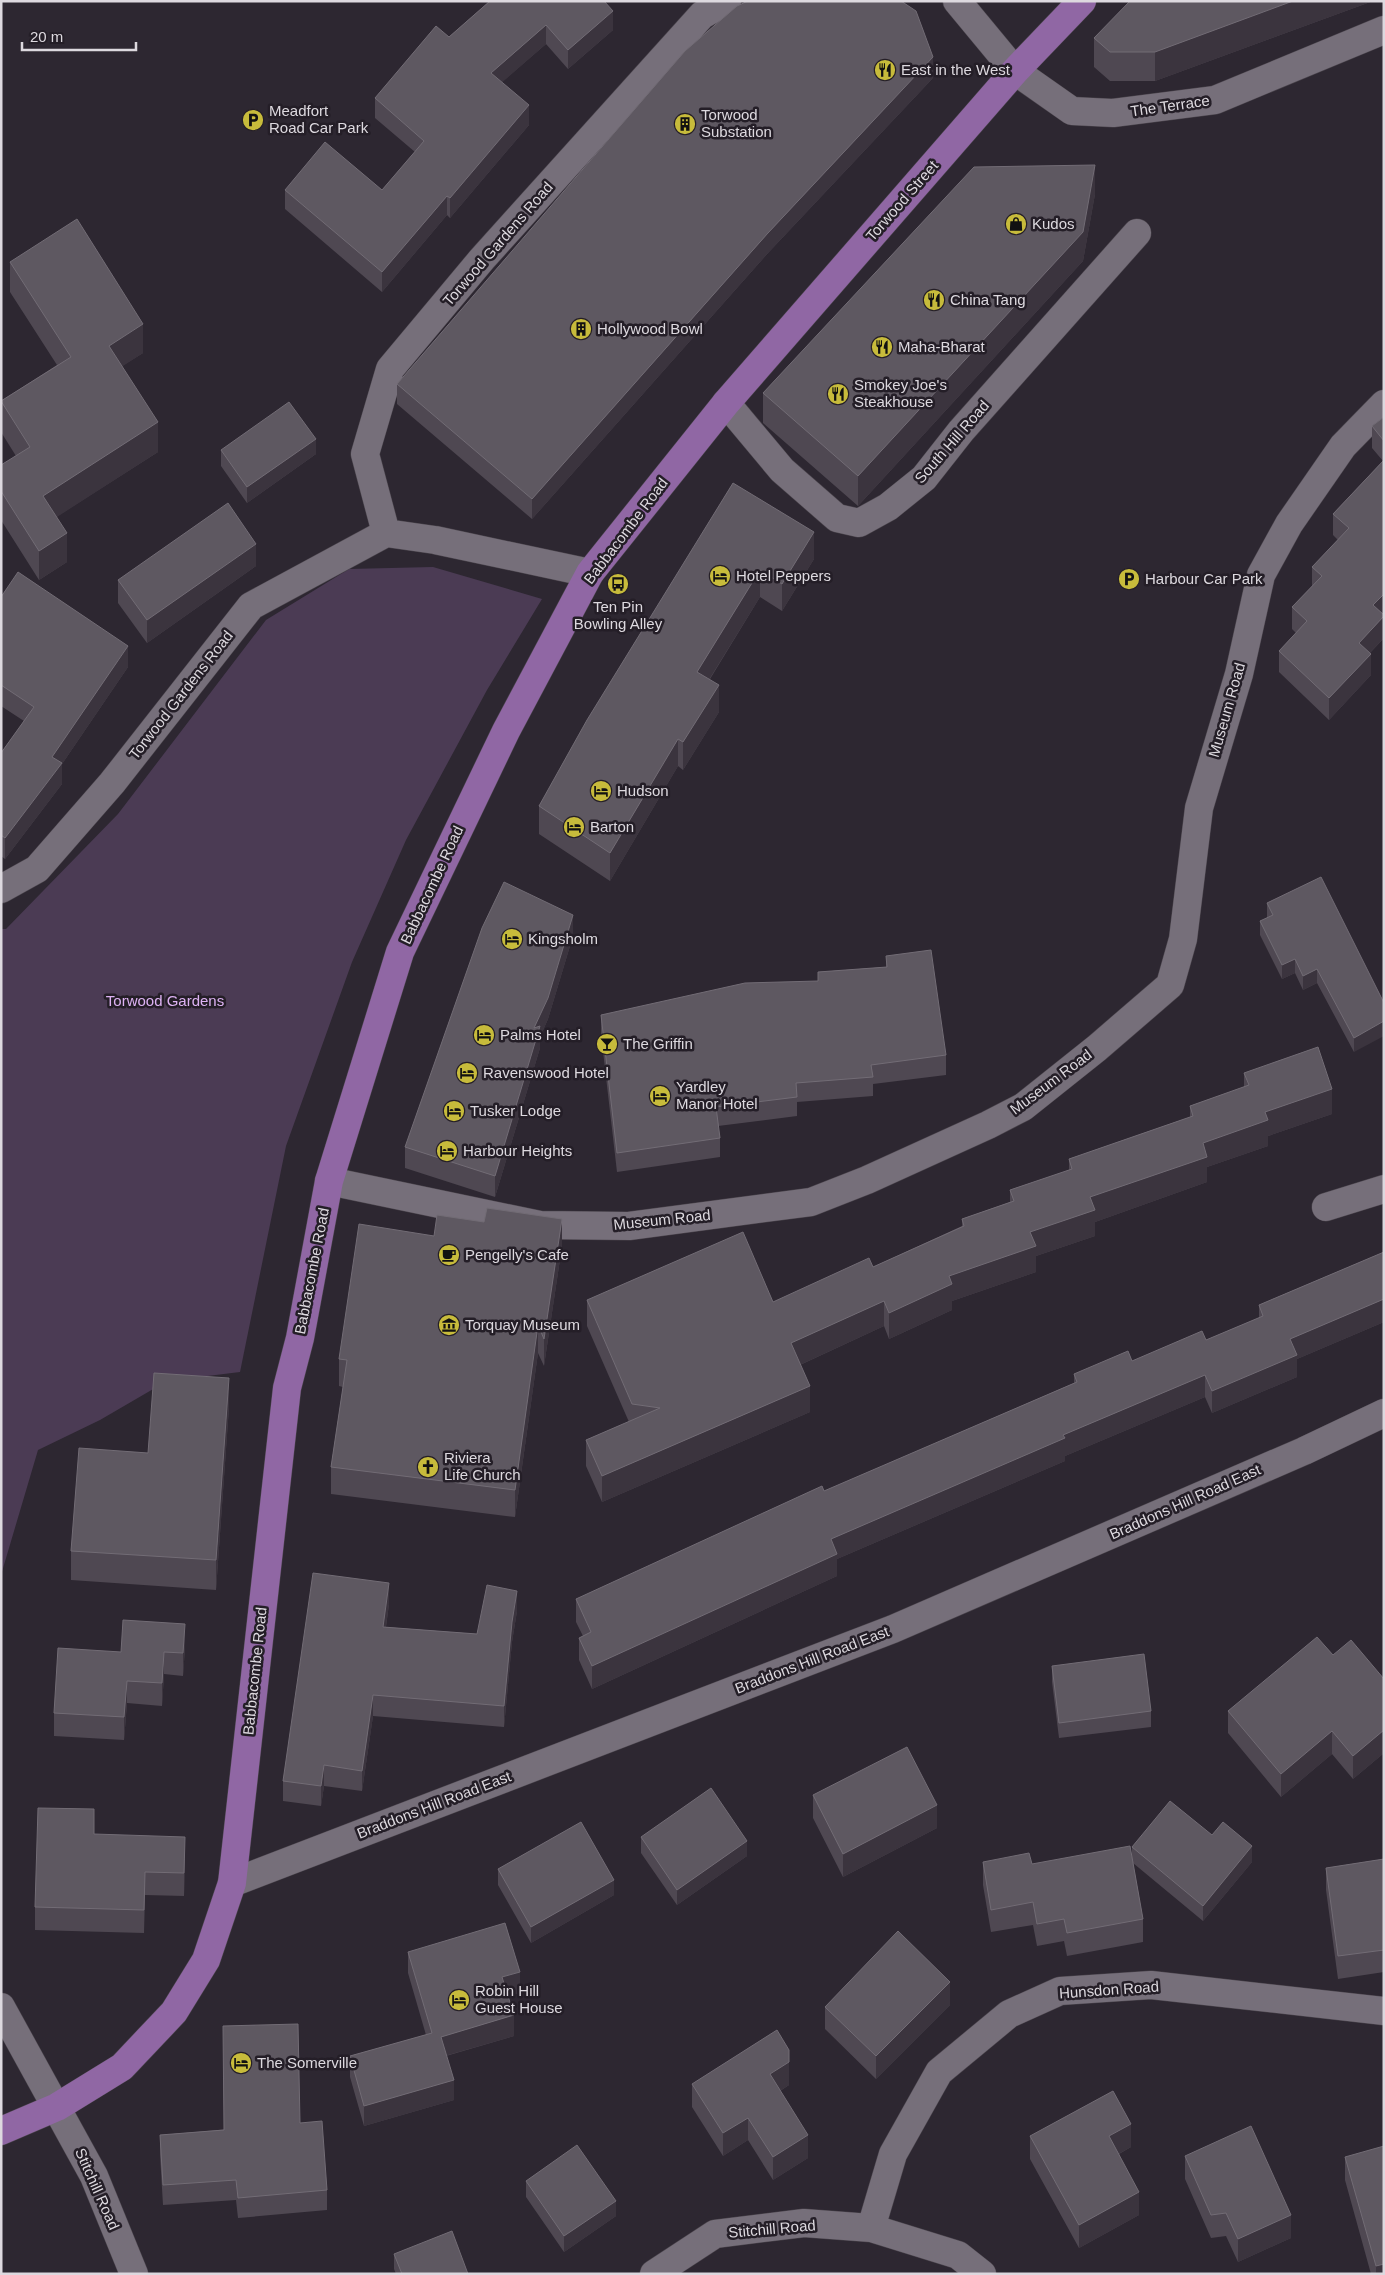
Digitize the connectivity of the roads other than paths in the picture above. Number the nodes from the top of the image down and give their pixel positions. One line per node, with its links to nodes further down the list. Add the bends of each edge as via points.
1 (727, 1): 9 (street, Torwood Gardens Road, via 702,14 482,259 390,369 365,454)
2 (956, 1): 5 (street, The Terrace)
3 (1082, 1): 5 (main road, Torwood Street)
4 (1384, 30): 5 (street, The Terrace, via 1215,100 1113,114 1072,110)
5 (1015, 71): 7 (main road, Torwood Street)
6 (1137, 233): 7 (street, South Hill Road, via 960,431 924,478 859,524 838,518 782,470)
7 (726, 403): 10 (main road, Babbacombe Road)
8 (1384, 404): 12 (street, Museum Road, via 1343,446 1289,524 1261,574 1239,674 1199,808 1184,939 1170,985 1023,1107 811,1202 629,1226 540,1225)
9 (386, 534): 10 (street, via 435,540); 11 (street, Torwood Gardens Road, via 251,606 112,783 37,869)
10 (590, 573): 12 (main road, Babbacombe Road, via 506,731 400,952)
11 (1, 889)
12 (329, 1181): 16 (main road, Babbacombe Road, via 288,1388)
13 (1384, 1189): 14 (street)
14 (1326, 1207)
15 (1384, 1413): 16 (street, Braddons Hill Road East, via 893,1629)
16 (232, 1883): 19 (main road, Babbacombe Road, via 206,1960 174,2012 122,2067)
17 (1, 2006): 19 (street)
18 (1384, 2011): 21 (street, Hunsdon Road, via 1151,1985 1060,1990 1009,2014 939,2072 893,2154)
19 (58, 2107): 20 (main road, Babbacombe Road); 22 (street, Stitchill Road, via 94,2176)
20 (1, 2131)
21 (871, 2228): 23 (street, Stitchill Road, via 804,2223 715,2234); 24 (street, Stitchill Road, via 958,2255)
22 (134, 2274)
23 (654, 2274)
24 (982, 2274)

